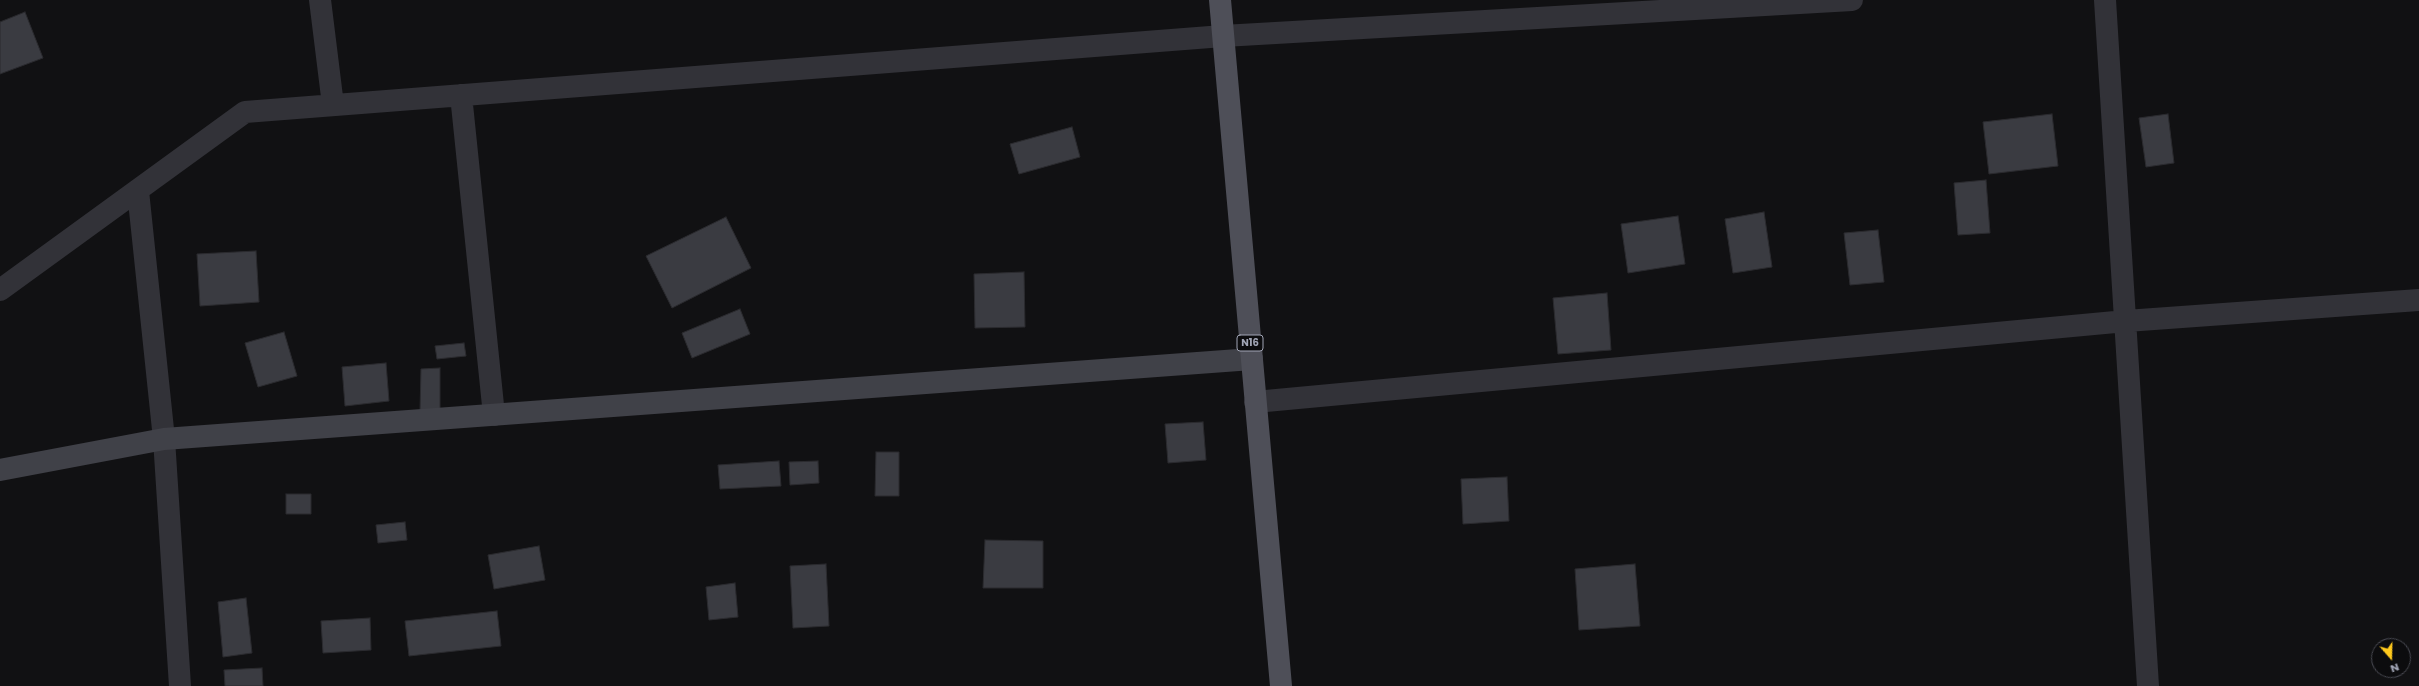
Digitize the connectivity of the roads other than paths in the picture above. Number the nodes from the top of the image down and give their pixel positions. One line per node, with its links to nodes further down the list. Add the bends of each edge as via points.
1 (320, 0): 8 (street)
2 (1220, 0): 6 (main road, N16)
3 (1852, 0): 5 (street)
4 (2105, 0): 12 (street)
5 (1657, 5): 6 (street)
6 (1223, 36): 7 (street); 13 (main road, N16)
7 (461, 95): 8 (street); 15 (street)
8 (333, 105): 9 (street, via 245,112)
9 (138, 191): 10 (street); 16 (street)
10 (0, 290)
11 (2419, 300): 12 (street)
12 (2126, 321): 14 (street); 20 (street)
13 (1252, 359): 14 (main road, N16); 15 (street)
14 (1255, 402): 19 (main road, N16)
15 (494, 414): 16 (street)
16 (164, 439): 17 (street); 18 (street)
17 (0, 470)
18 (180, 686)
19 (1281, 686)
20 (2148, 686)

